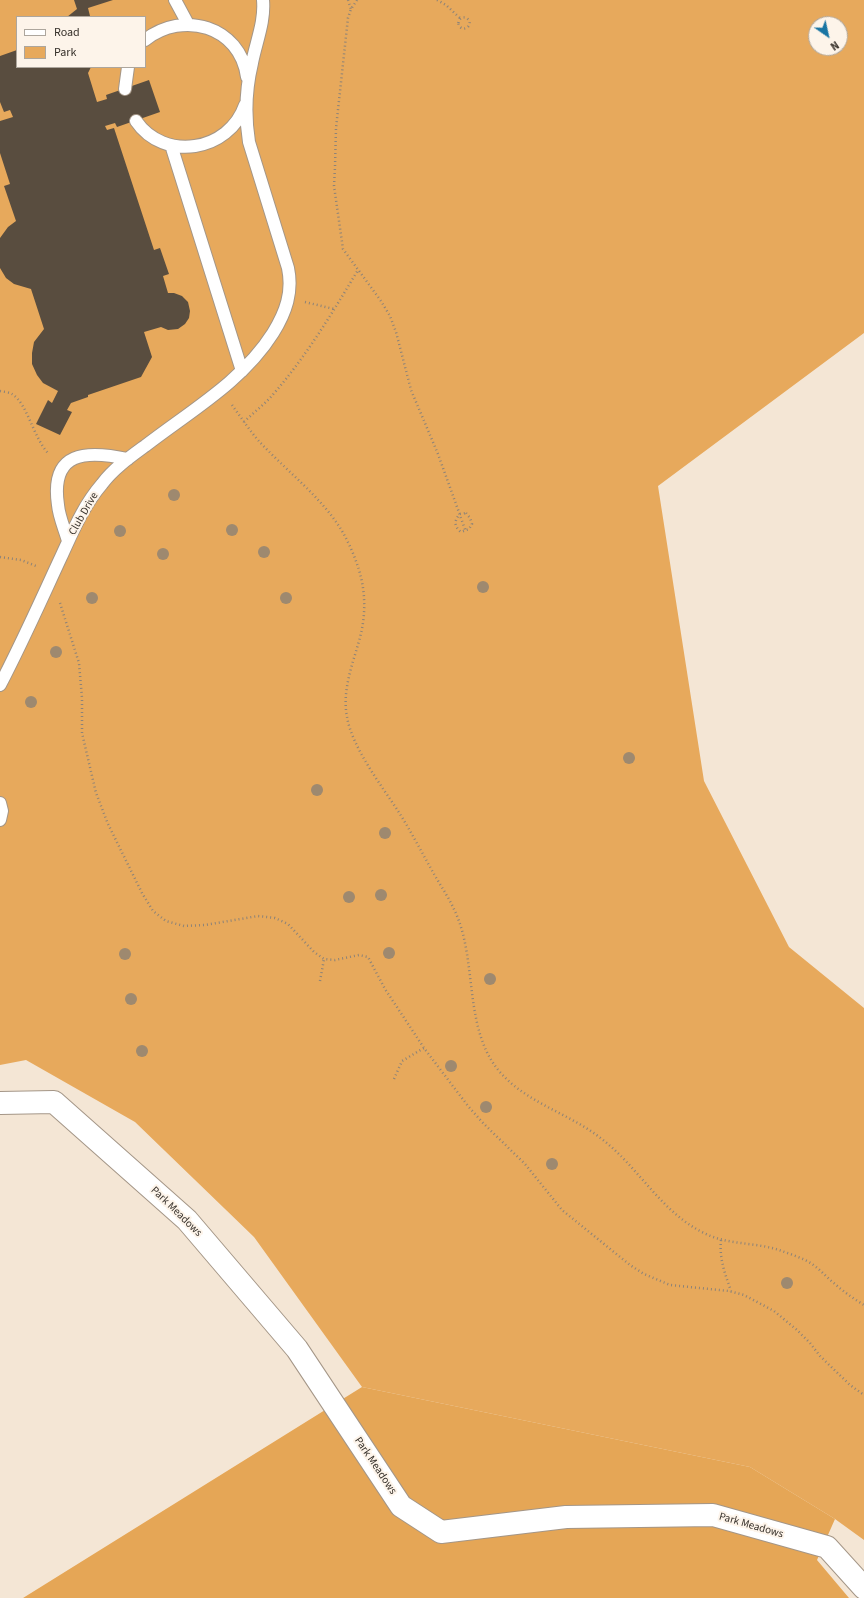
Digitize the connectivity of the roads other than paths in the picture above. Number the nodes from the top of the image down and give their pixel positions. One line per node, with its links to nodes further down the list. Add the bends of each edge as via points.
1 (175, 0): 3 (lane)
2 (263, 0): 7 (lane, via 263,17 251,64)
3 (188, 24): 4 (lane, via 166,27); 7 (lane, via 210,28 232,43 245,65)
4 (146, 39)
5 (128, 68): 6 (lane)
6 (125, 89)
7 (248, 91): 9 (lane, via 242,113 230,130 223,135 207,144 194,147); 10 (lane, Club Drive, via 246,119 249,142 288,268 291,289 283,316 273,333)
8 (136, 120): 9 (lane, via 152,137)
9 (171, 146): 10 (lane)
10 (242, 372): 11 (lane, Club Drive)
11 (128, 459): 12 (lane, Club Drive, via 103,482 89,500); 12 (lane, via 105,454 85,455 72,459 62,467 56,489 58,507)
12 (68, 541): 13 (lane, Club Drive, via 24,639)
13 (0, 685)
14 (0, 803): 15 (lane)
15 (0, 820)
16 (0, 1103): 17 (street, Park Meadows, via 54,1102 187,1220 297,1349 401,1506 441,1532 566,1517 713,1515 827,1547)
17 (864, 1588)

